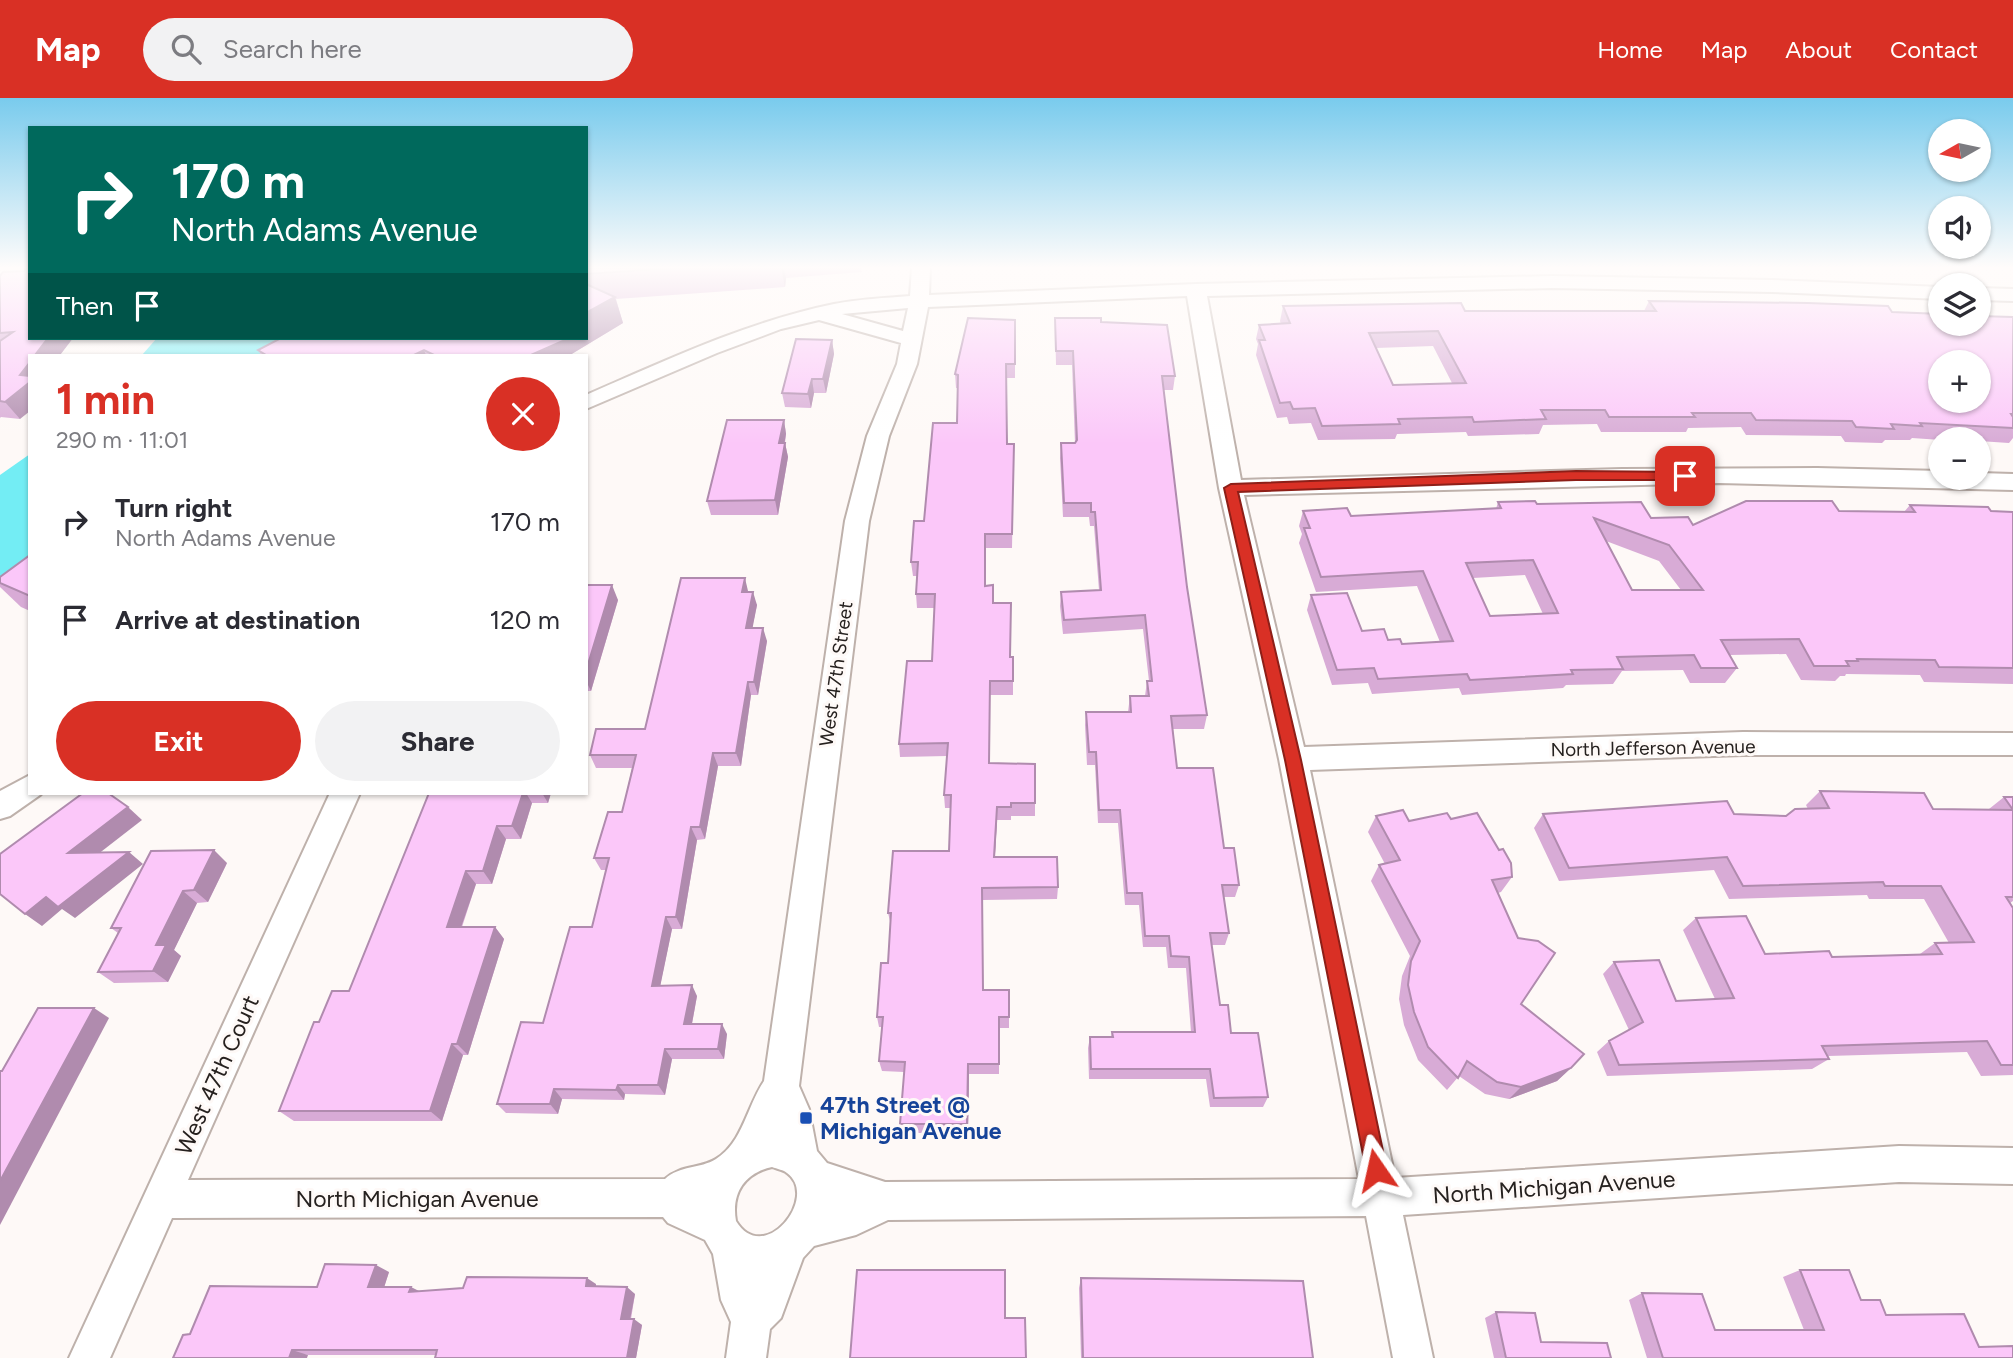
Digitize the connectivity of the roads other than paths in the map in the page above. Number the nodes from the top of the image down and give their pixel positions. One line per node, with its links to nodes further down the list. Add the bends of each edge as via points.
1 (774, 327): 6 (street)
2 (868, 327): 5 (street)
3 (915, 327): 5 (street, West 47th Street)
4 (1203, 327): 8 (street)
5 (913, 340): 14 (street, West 47th Street, via 878,436 857,521)
6 (588, 402)
7 (2013, 482): 8 (street, via 1576,475)
8 (1231, 488): 10 (street)
9 (2013, 744): 10 (street, North Jefferson Avenue, via 1633,747)
10 (1293, 760): 18 (street)
11 (28, 788): 13 (street)
12 (344, 795): 20 (street, West 47th Court)
13 (0, 807)
14 (781, 1087): 15 (street, West 47th Street); 17 (street, West 47th Street)
15 (738, 1165): 17 (street, via 772,1149 784,1151); 19 (street, North Michigan Avenue, via 684,1187); 22 (street, West 47th Street, via 716,1199)
16 (2013, 1166): 18 (street, North Michigan Avenue, via 1899,1164)
17 (806, 1168): 21 (street, North Michigan Avenue); 23 (street, West 47th Street, via 817,1197 815,1210)
18 (1382, 1197): 21 (street, North Michigan Avenue); 26 (street)
19 (673, 1198): 20 (street, North Michigan Avenue); 22 (street, via 681,1210)
20 (162, 1199): 25 (street, West 47th Court)
21 (885, 1201): 23 (street, North Michigan Avenue)
22 (725, 1236): 23 (street, via 754,1255 766,1255); 24 (street, West 47th Street)
23 (797, 1238): 24 (street, West 47th Street)
24 (749, 1339)
25 (89, 1358)
26 (1413, 1358)

